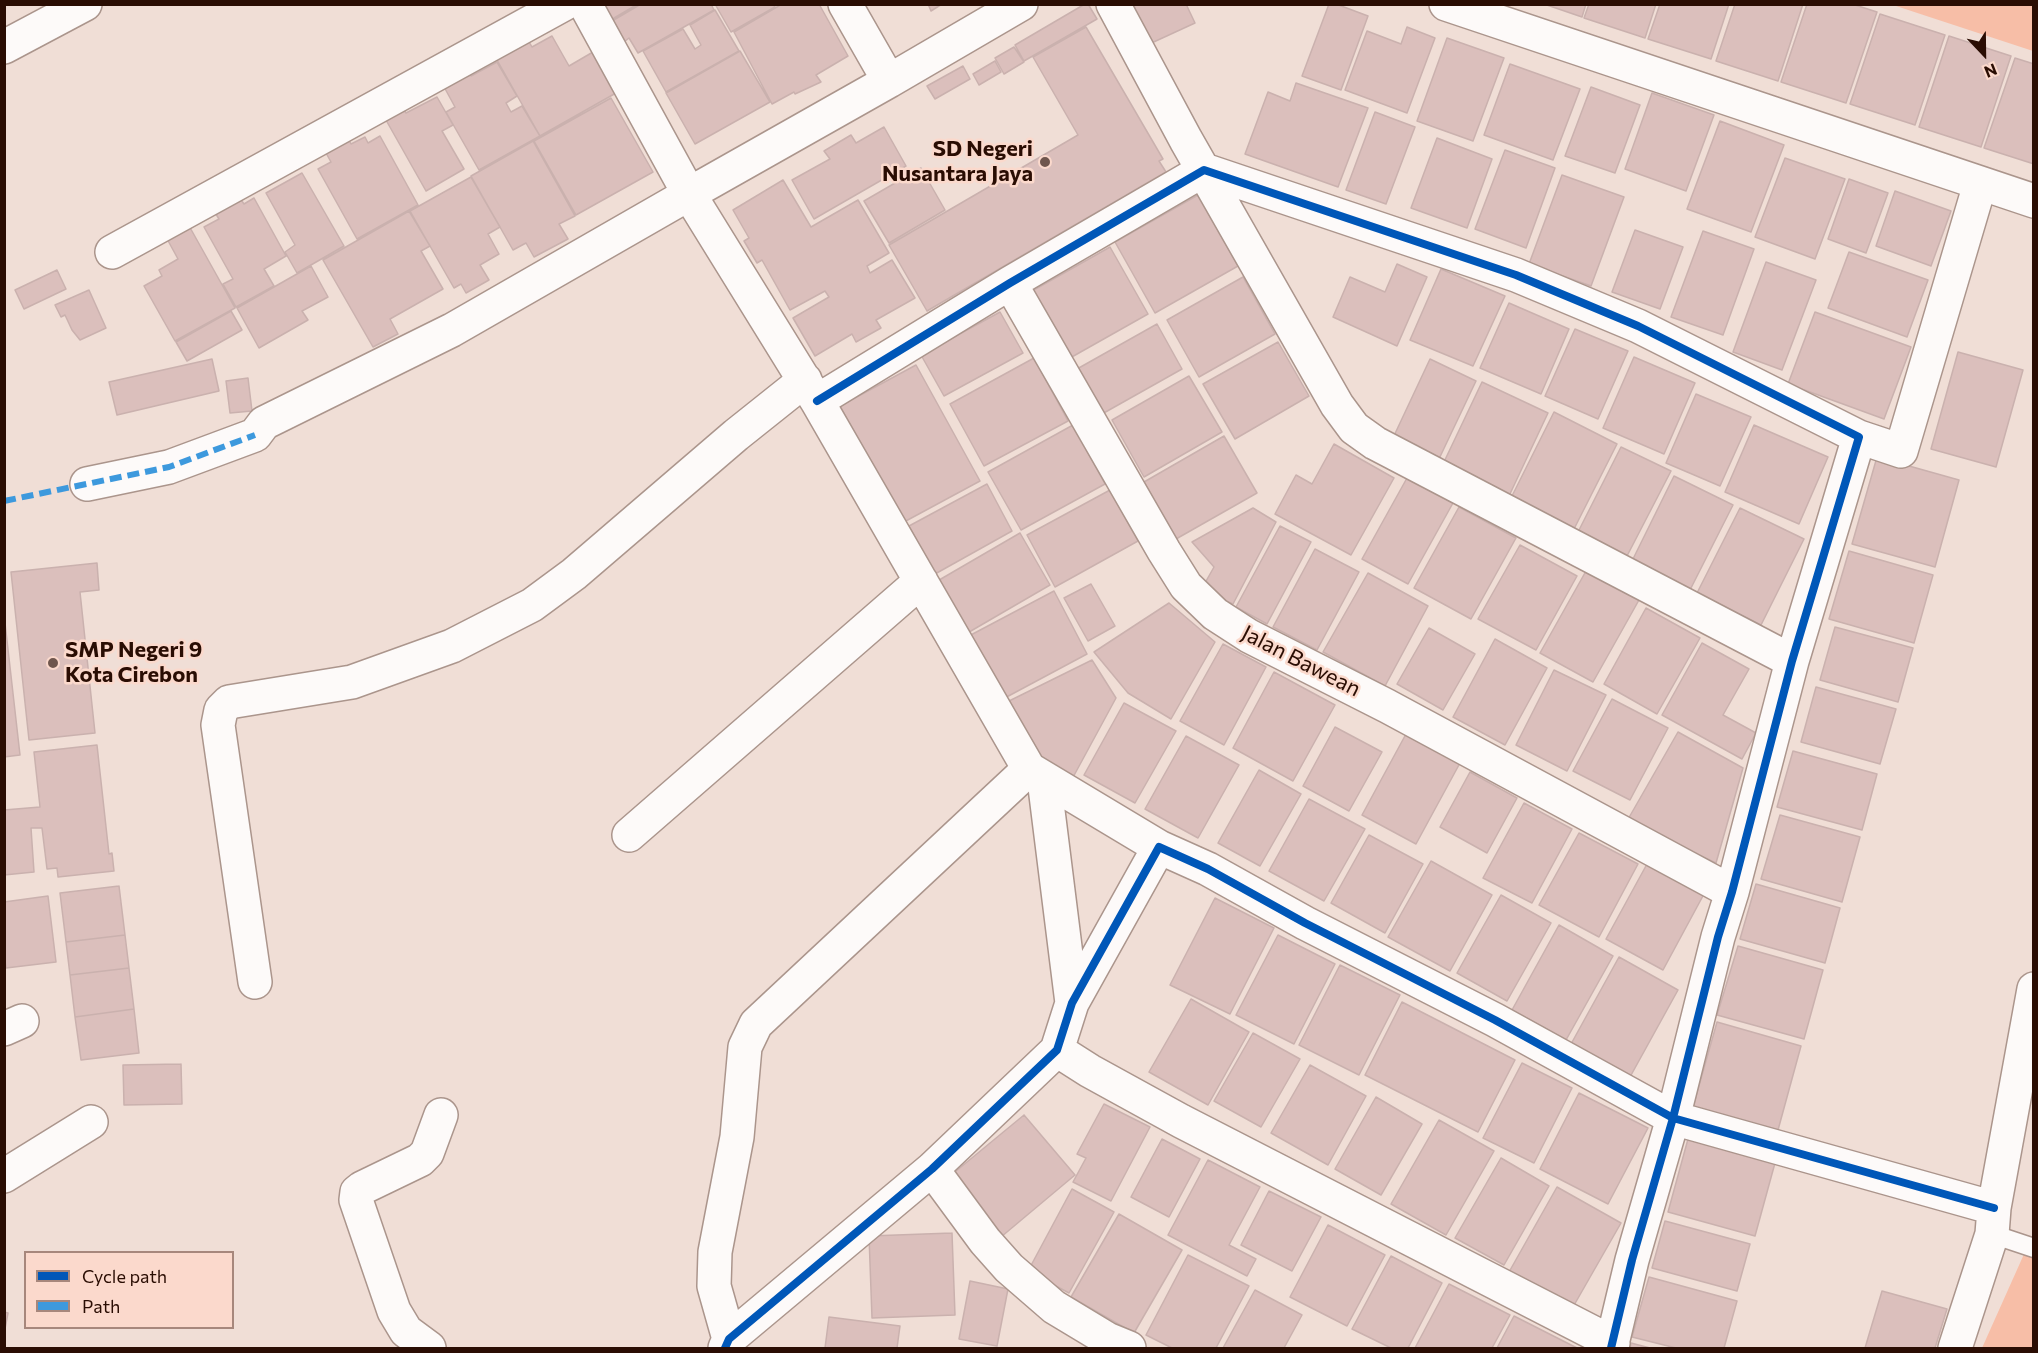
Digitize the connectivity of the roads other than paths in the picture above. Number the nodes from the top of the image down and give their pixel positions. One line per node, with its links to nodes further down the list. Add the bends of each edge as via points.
1 (85, 4): 8 (street)
2 (564, 4): 14 (street)
3 (585, 4): 12 (street)
4 (845, 4): 9 (street)
5 (1021, 4): 9 (street)
6 (1113, 4): 10 (street)
7 (1446, 4): 11 (street)
8 (4, 47)
9 (889, 81): 12 (street)
10 (1204, 170): 15 (street); 17 (street, via 1516,275 1638,326); 20 (street, via 1337,405 1354,428 1374,443)
11 (1980, 184): 13 (street); 17 (street, via 1902,451)
12 (689, 194): 16 (street); 18 (street, via 452,330 264,423 255,435 169,467)
13 (2034, 201)
14 (112, 252)
15 (1011, 284): 16 (street); 24 (street, Jalan Bawean, via 1186,586 1215,614 1249,636 1398,711)
16 (811, 391): 19 (street); 25 (street, via 736,435 574,574 532,605 452,646 352,682 229,702 221,710 218,725)
17 (1859, 437): 20 (street)
18 (87, 484)
19 (921, 581): 21 (street); 22 (street)
20 (1792, 661): 24 (street)
21 (1037, 774): 23 (street); 27 (street); 36 (street, via 756,1024 745,1047 737,1137 715,1252 714,1286)
22 (629, 835)
23 (1159, 847): 27 (street); 30 (street, via 1495,1020)
24 (1732, 892): 30 (street)
25 (255, 982)
26 (2034, 989): 34 (street)
27 (1072, 1003): 28 (street)
28 (1057, 1050): 32 (street); 37 (street, via 1181,1121)
29 (441, 1115): 38 (street, via 427,1153 362,1188 356,1200 394,1311 406,1330)
30 (1673, 1118): 34 (street); 37 (street)
31 (91, 1122): 33 (street)
32 (932, 1169): 36 (street); 39 (street, via 1009,1268 1054,1307)
33 (4, 1176)
34 (1993, 1221): 35 (lane); 40 (street)
35 (2034, 1248)
36 (727, 1344)
37 (1612, 1346)
38 (429, 1348)
39 (1129, 1348)
40 (1955, 1348)

